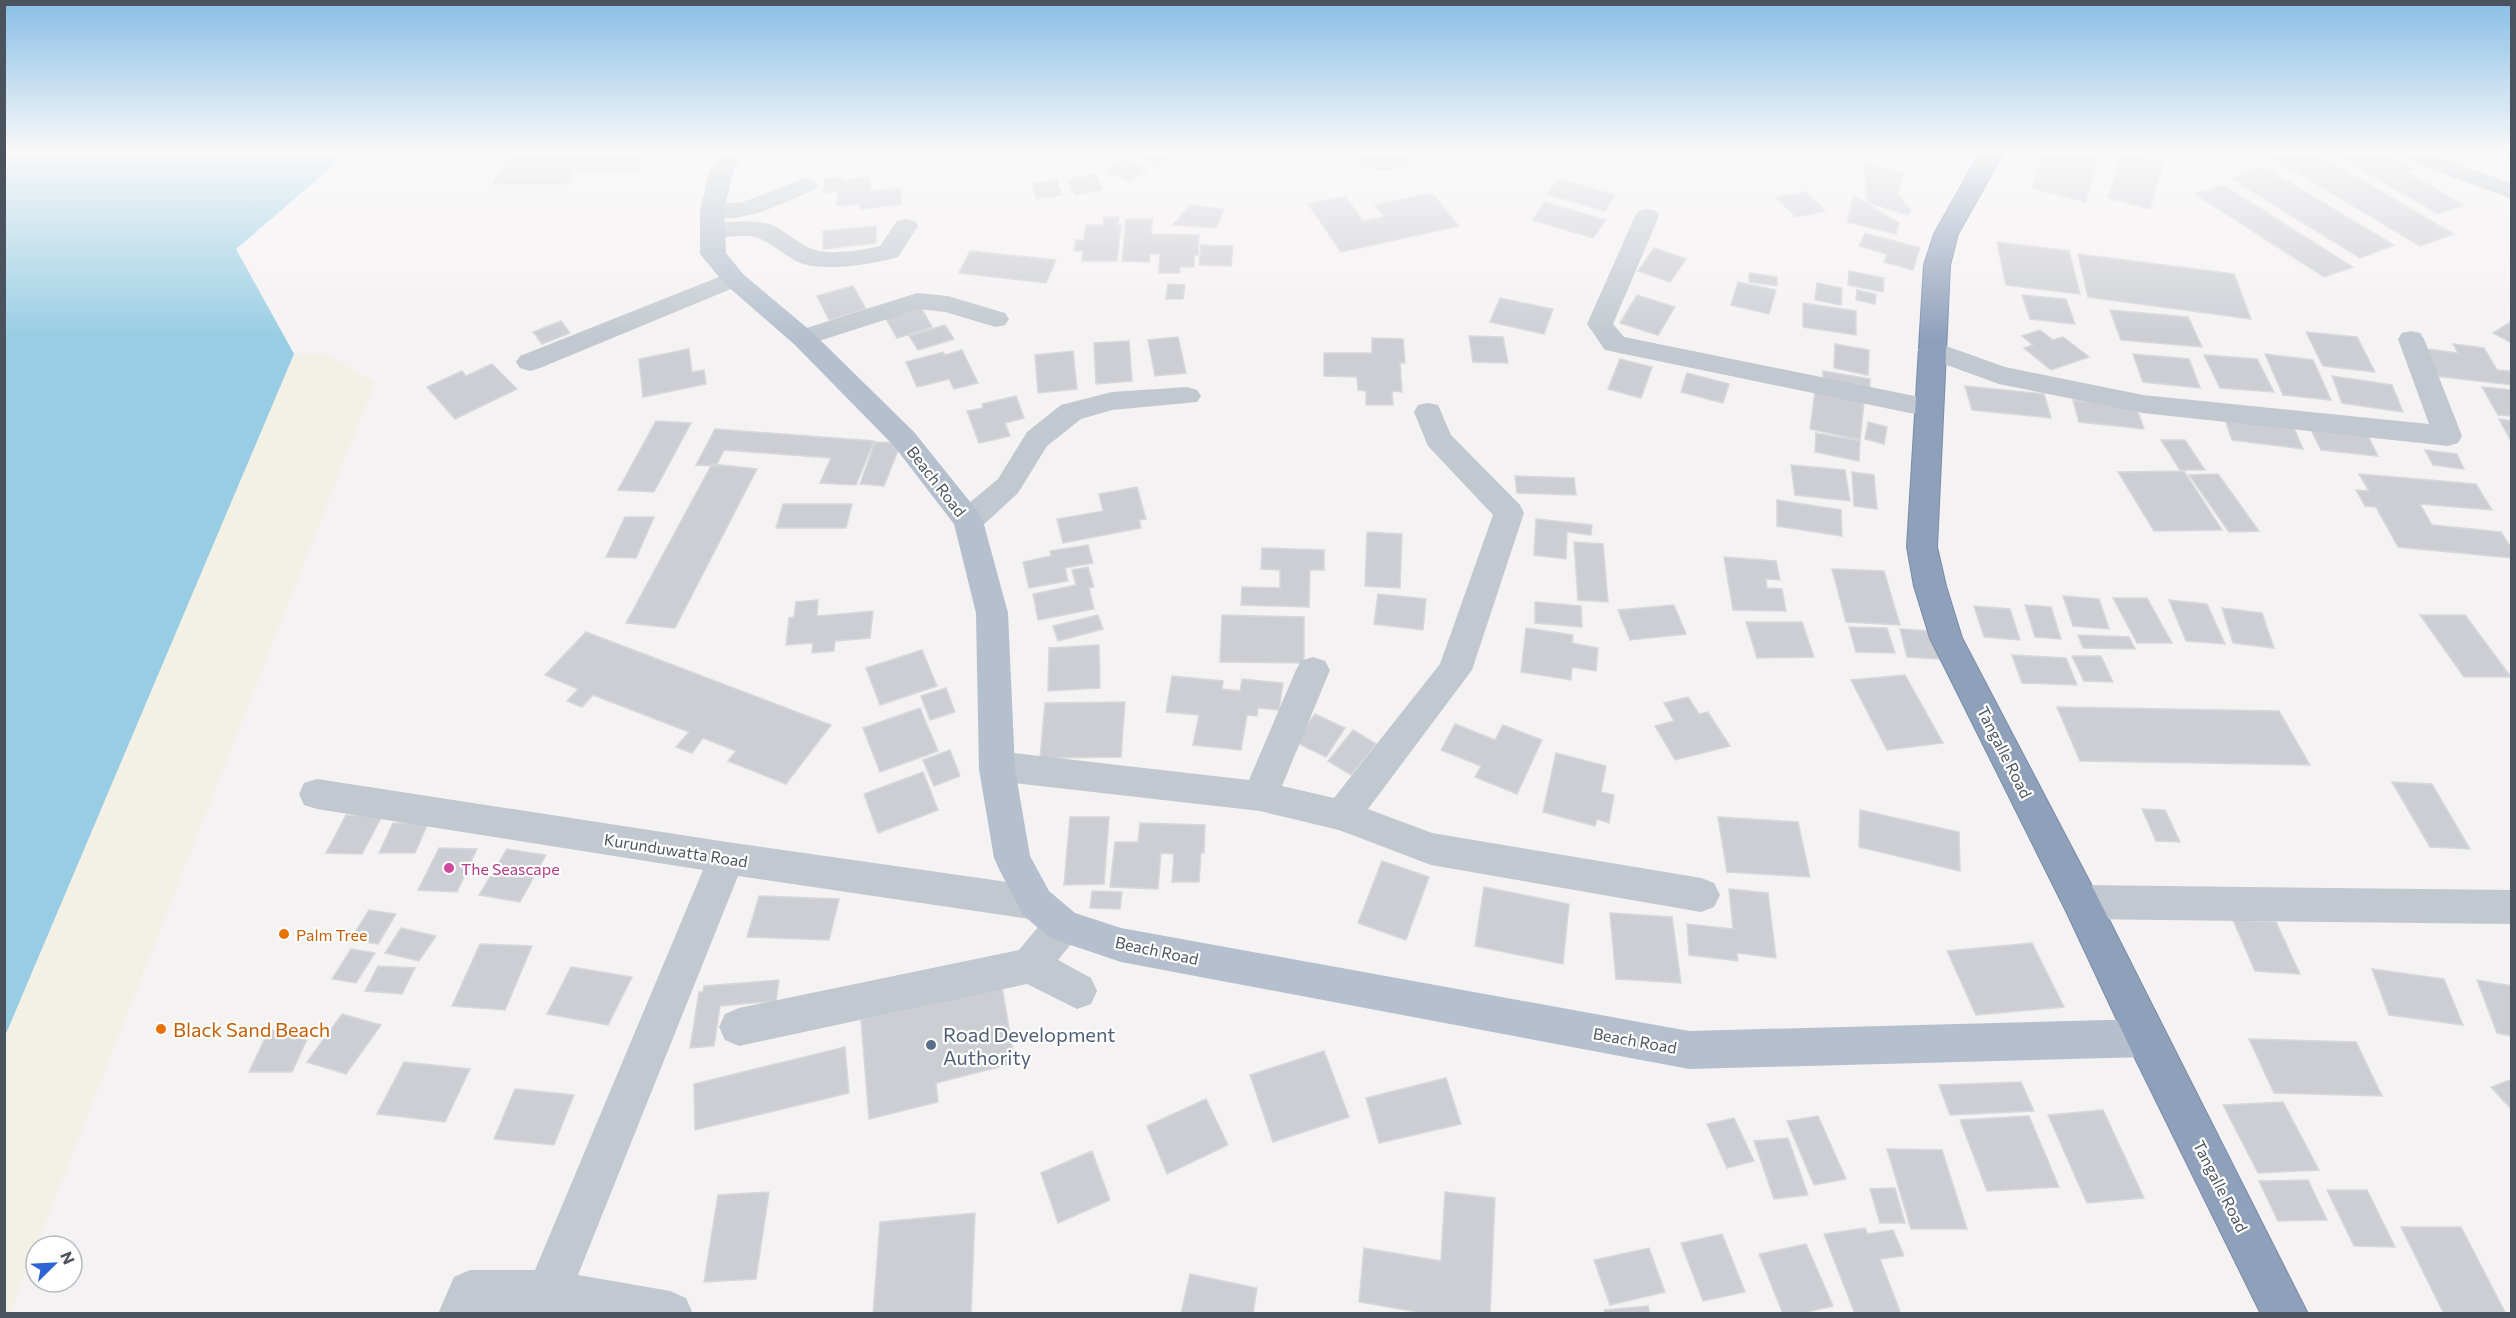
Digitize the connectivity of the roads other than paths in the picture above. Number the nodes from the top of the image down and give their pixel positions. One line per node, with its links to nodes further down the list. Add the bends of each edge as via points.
1 (713, 216): 5 (main road, Beach Road)
2 (728, 216): 5 (street)
3 (1647, 216): 14 (street, via 1600,324 1615,344)
4 (1956, 216): 11 (highway, Tangalle Road, via 1937,265)
5 (712, 221): 6 (street, via 762,230 808,257 858,259 889,252); 7 (main road, Beach Road, via 713,254)
6 (906, 226)
7 (734, 279): 9 (main road, Beach Road); 12 (street)
8 (996, 319): 9 (street, via 948,304 917,301)
9 (803, 338): 16 (main road, Beach Road, via 904,439)
10 (2411, 339): 11 (street, via 2448,436 2143,404 1999,375)
11 (1932, 350): 14 (highway, Tangalle Road)
12 (530, 362)
13 (1187, 396): 16 (street, via 1113,401 1071,412 1037,439 1008,486)
14 (1929, 408): 24 (highway, Tangalle Road, via 1922,547 1930,586 1946,638)
15 (1428, 412): 21 (street, via 1438,439 1509,513 1455,670)
16 (968, 521): 18 (main road, Beach Road, via 992,613)
17 (1313, 670): 20 (street)
18 (997, 769): 20 (street); 26 (main road, Beach Road, via 1012,858)
19 (316, 794): 22 (street, Kurunduwatta Road)
20 (1260, 796): 21 (street)
21 (1342, 815): 23 (street, via 1431,849)
22 (727, 858): 26 (street, Kurunduwatta Road); 31 (street)
23 (1701, 896)
24 (2081, 902): 25 (street); 30 (highway, Tangalle Road)
25 (2511, 907)
26 (1050, 914): 27 (street); 30 (main road, Beach Road, via 1121,945 1689,1050)
27 (1030, 965): 28 (street); 29 (street)
28 (1077, 991)
29 (739, 1027)
30 (2146, 1038): 34 (highway, Tangalle Road)
31 (548, 1292): 32 (street, via 470,1293); 33 (street)
32 (460, 1314)
33 (670, 1314)
34 (2285, 1314)

